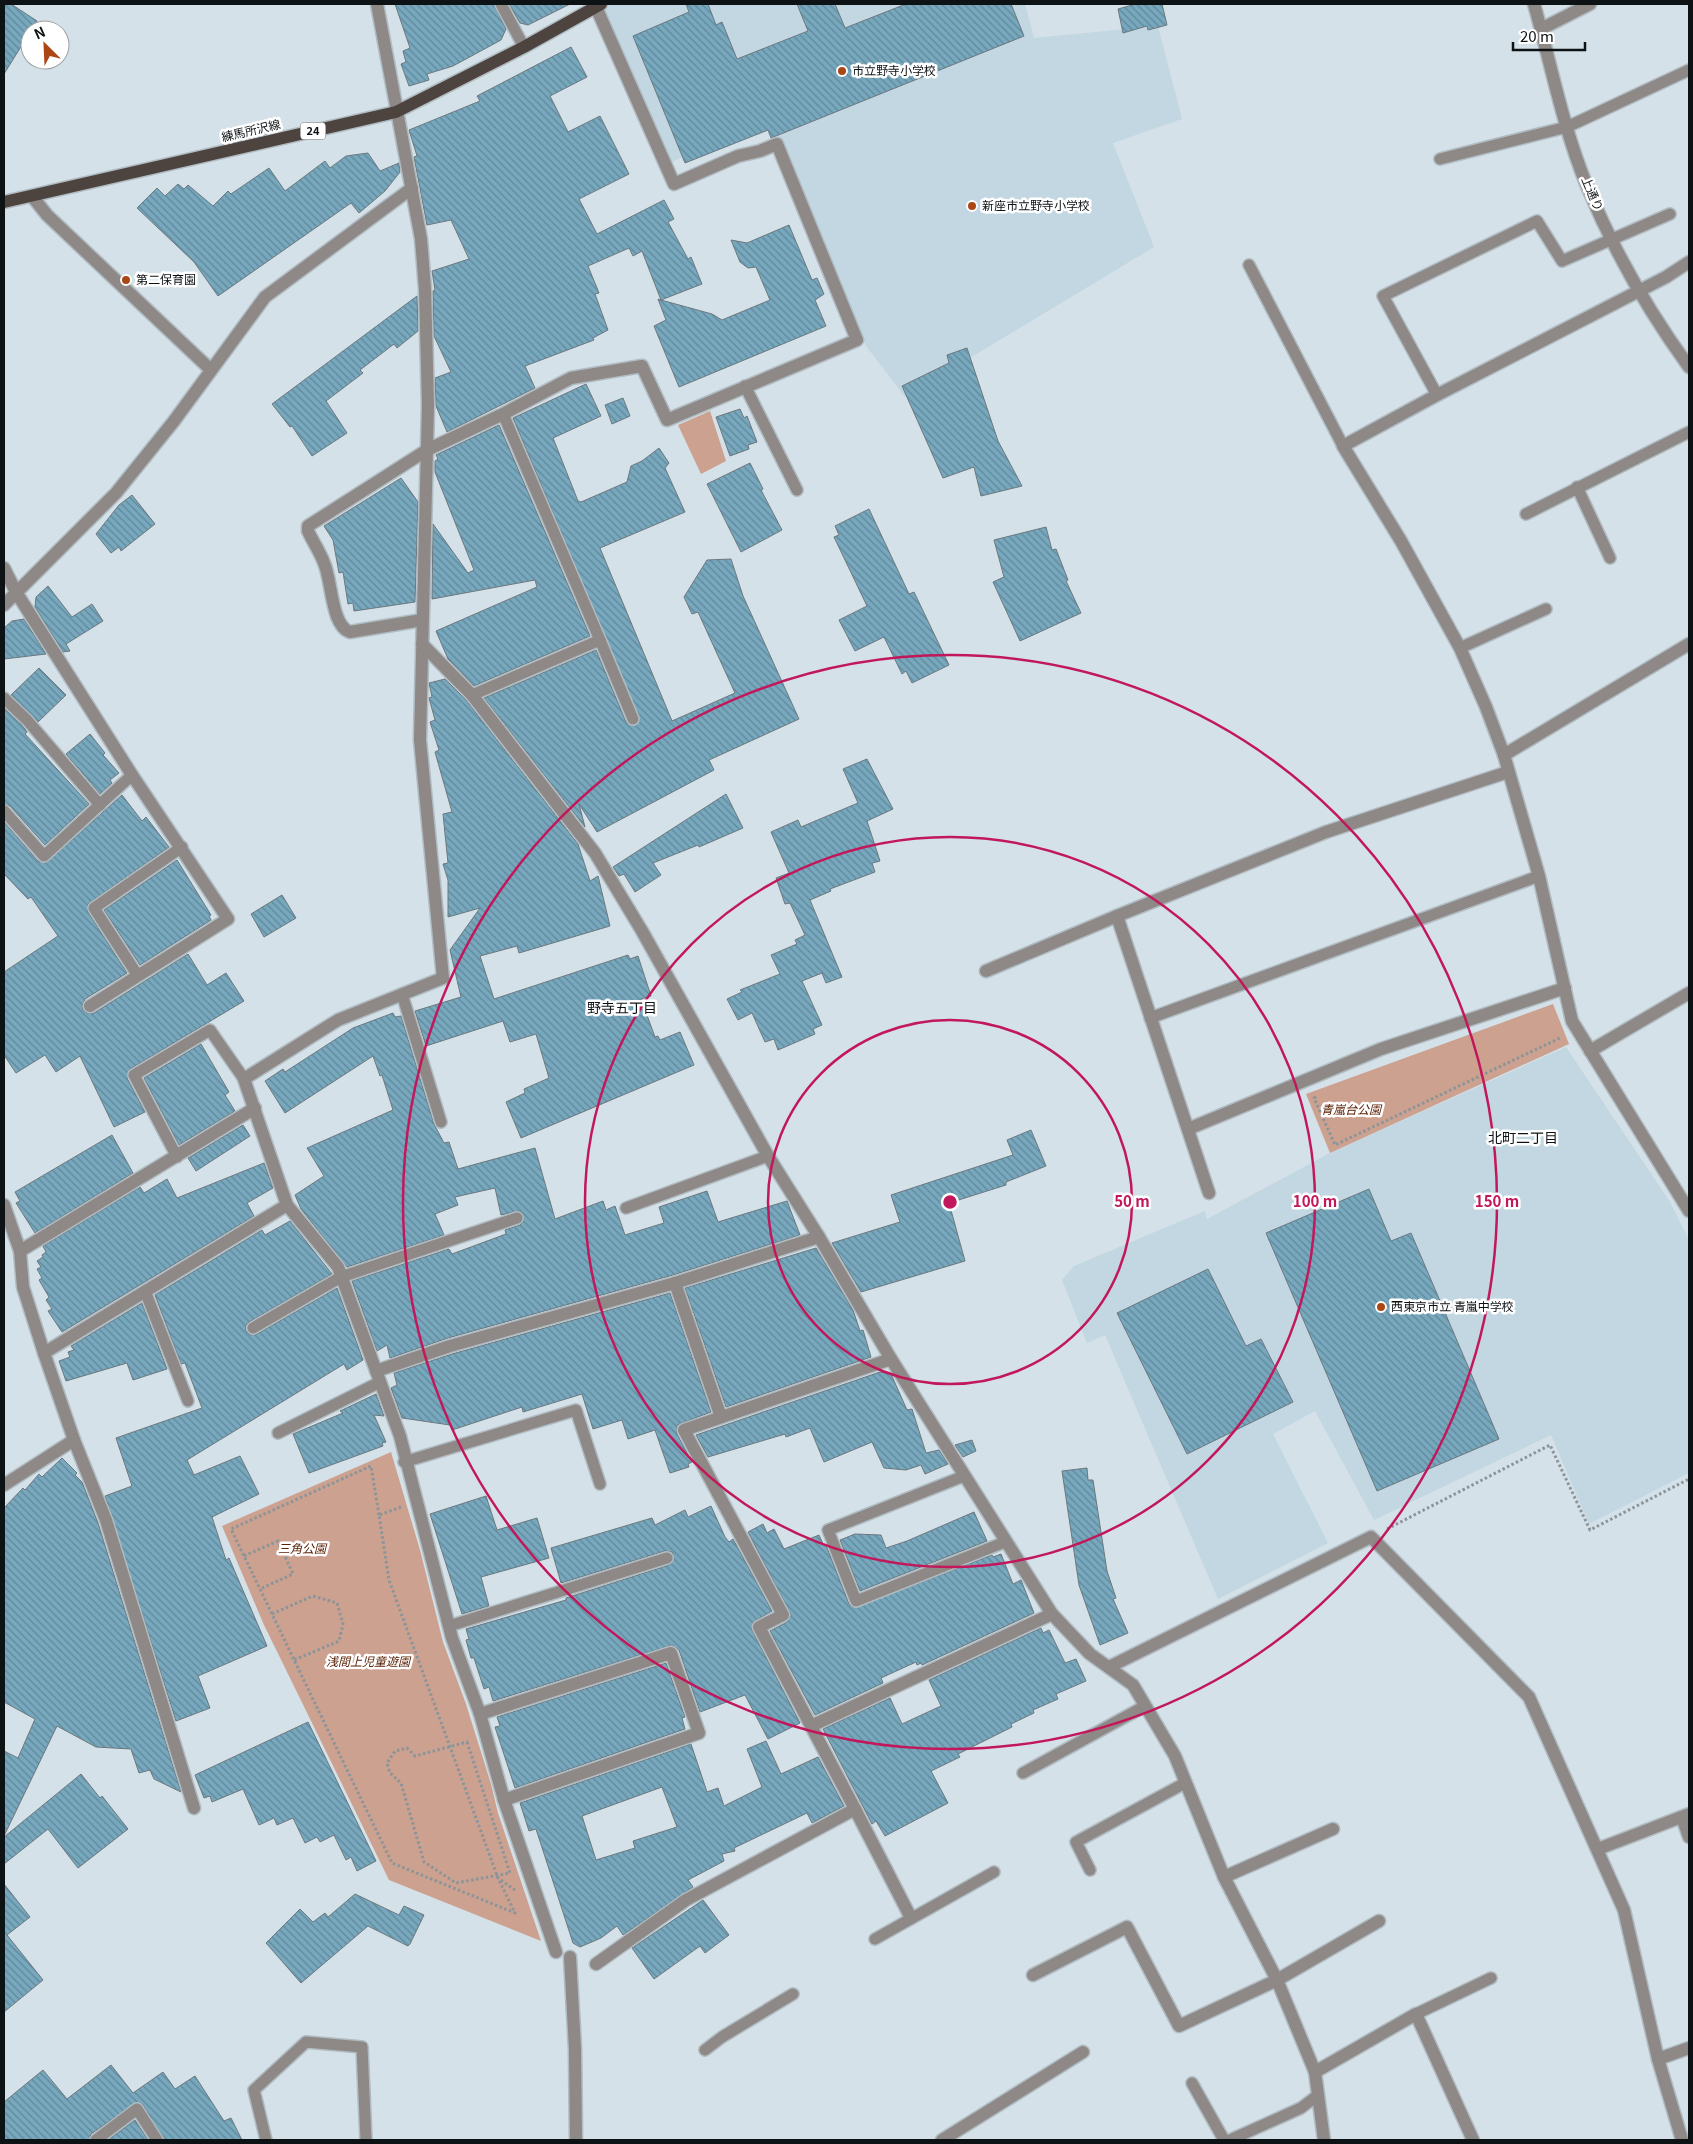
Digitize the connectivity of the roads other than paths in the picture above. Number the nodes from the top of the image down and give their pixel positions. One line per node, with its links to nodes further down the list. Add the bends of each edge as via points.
1 (377, 4): 9 (street)
2 (501, 4): 7 (lane)
3 (1534, 4): 6 (street, 上通り)
4 (1590, 4): 6 (street)
5 (597, 5): 7 (main road, 練馬所沢線 / 24); 22 (street, via 674,184 738,156 777,144 857,340)
6 (1541, 29): 10 (street, 上通り)
7 (524, 47): 9 (main road, 練馬所沢線 / 24)
8 (1689, 70): 10 (lane)
9 (396, 112): 12 (street); 13 (main road, 練馬所沢線 / 24)
10 (1567, 127): 11 (lane); 16 (street, 上通り, via 1587,185)
11 (1440, 159)
12 (412, 188): 21 (street, via 265,297); 27 (street, via 425,289)
13 (32, 196): 14 (main road, 練馬所沢線 / 24); 21 (street)
14 (4, 202)
15 (1670, 214): 16 (lane)
16 (1612, 239): 19 (street, 上通り); 23 (lane, via 1562,261 1537,221 1383,296)
17 (1689, 262): 19 (street)
18 (1249, 266): 26 (lane)
19 (1641, 290): 20 (street, 上通り); 23 (street)
20 (1689, 367)
21 (211, 370): 33 (street, via 116,493)
22 (745, 386): 24 (street, via 667,420 642,366 571,378); 29 (lane)
23 (1437, 395): 26 (street)
24 (503, 414): 27 (street); 37 (lane)
25 (1689, 432): 28 (lane)
26 (1343, 446): 40 (street, via 1401,541)
27 (427, 450): 36 (street); 36 (street, via 308,526 325,564 338,621 345,631)
28 (1577, 487): 30 (lane); 31 (lane)
29 (796, 490)
30 (1526, 514)
31 (1610, 558)
32 (4, 568): 33 (street)
33 (16, 592): 34 (street); 46 (street)
34 (4, 605)
35 (1546, 609): 40 (lane)
36 (422, 620): 38 (street)
37 (600, 640): 41 (lane); 43 (lane)
38 (422, 644): 41 (street); 56 (street, via 420,740 443,978)
39 (1689, 644): 44 (street)
40 (1460, 648): 44 (street)
41 (472, 695): 64 (street, via 595,853)
42 (4, 698): 47 (lane)
43 (634, 719)
44 (1504, 755): 45 (street)
45 (1508, 772): 50 (street); 51 (street, via 1326,832)
46 (132, 774): 47 (lane); 49 (street)
47 (100, 805): 48 (lane, via 44,856)
48 (4, 811)
49 (182, 847): 53 (lane, via 94,908); 53 (street, via 228,919)
50 (1539, 876): 54 (street); 58 (lane)
51 (1117, 916): 52 (street); 58 (street)
52 (986, 971)
53 (138, 976): 57 (street)
54 (1565, 988): 59 (street, via 1572,1020); 63 (street, via 1381,1049)
55 (1689, 993): 59 (street)
56 (402, 994): 60 (street, via 338,1020); 62 (lane)
57 (90, 1006)
58 (1150, 1018): 63 (street)
59 (1590, 1051): 70 (street)
60 (244, 1079): 61 (street); 65 (lane, via 210,1030 134,1075)
61 (255, 1108): 65 (street); 68 (street)
62 (441, 1122)
63 (1188, 1129): 66 (street)
64 (768, 1156): 69 (lane); 72 (street)
65 (177, 1157): 73 (street)
66 (1209, 1193)
67 (4, 1205): 73 (street)
68 (287, 1205): 74 (street, via 338,1267); 76 (street)
69 (626, 1208)
70 (1689, 1211)
71 (517, 1218): 74 (lane)
72 (820, 1237): 75 (street); 79 (street)
73 (20, 1251): 78 (street, via 23,1287)
74 (341, 1277): 77 (lane); 80 (street)
75 (675, 1283): 80 (street, via 450,1346); 82 (street)
76 (145, 1291): 78 (street); 81 (lane)
77 (253, 1328)
78 (44, 1353): 84 (street)
79 (892, 1359): 82 (street); 86 (street)
80 (378, 1376): 83 (lane); 85 (street, via 400,1436)
81 (188, 1401)
82 (720, 1417): 96 (street, via 684,1430 783,1615 759,1627)
83 (278, 1433)
84 (74, 1440): 88 (street); 100 (street, via 106,1520)
85 (404, 1462): 87 (lane, via 576,1410); 92 (street)
86 (964, 1476): 89 (street); 89 (lane, via 828,1530 856,1600)
87 (600, 1484)
88 (4, 1485)
89 (1005, 1542): 91 (street)
90 (667, 1558): 92 (lane)
91 (1052, 1614): 93 (street, via 1090,1654); 96 (street)
92 (450, 1626): 95 (street)
93 (1109, 1667): 94 (street, via 1132,1685); 105 (street, via 1371,1537 1529,1697)
94 (1145, 1706): 97 (lane); 98 (street, via 1175,1756)
95 (480, 1714): 99 (street); 99 (street, via 671,1653 699,1733)
96 (811, 1726): 101 (street)
97 (1023, 1774)
98 (1185, 1783): 106 (lane, via 1076,1842); 108 (street)
99 (504, 1800): 112 (street)
100 (194, 1808)
101 (855, 1809): 109 (street); 114 (street, via 686,1900)
102 (1686, 1815): 104 (street); 105 (street)
103 (1333, 1829): 108 (street)
104 (1689, 1837)
105 (1598, 1849): 123 (street, via 1624,1910)
106 (1090, 1870)
107 (994, 1872): 109 (lane)
108 (1224, 1878): 117 (street)
109 (911, 1918): 111 (lane)
110 (1379, 1921): 117 (street)
111 (875, 1939)
112 (556, 1952)
113 (570, 1957): 131 (street)
114 (596, 1964)
115 (1033, 1975): 117 (street, via 1127,1926 1179,2026)
116 (1491, 1978): 119 (lane)
117 (1277, 1980): 124 (street)
118 (793, 1994): 121 (lane)
119 (1416, 2014): 124 (street); 136 (street)
120 (1689, 2048): 123 (street)
121 (705, 2050)
122 (1083, 2052): 132 (street)
123 (1658, 2059): 137 (street)
124 (1315, 2072): 126 (street)
125 (1192, 2084): 133 (lane)
126 (1318, 2095): 134 (lane, via 1301,2108); 135 (street)
127 (96, 2140): 128 (lane, via 137,2109)
128 (157, 2140)
129 (266, 2140): 130 (lane, via 254,2090 306,2042 362,2046)
130 (366, 2140)
131 (576, 2140)
132 (942, 2140)
133 (1224, 2140)
134 (1230, 2140)
135 (1324, 2140)
136 (1473, 2140)
137 (1682, 2140)

